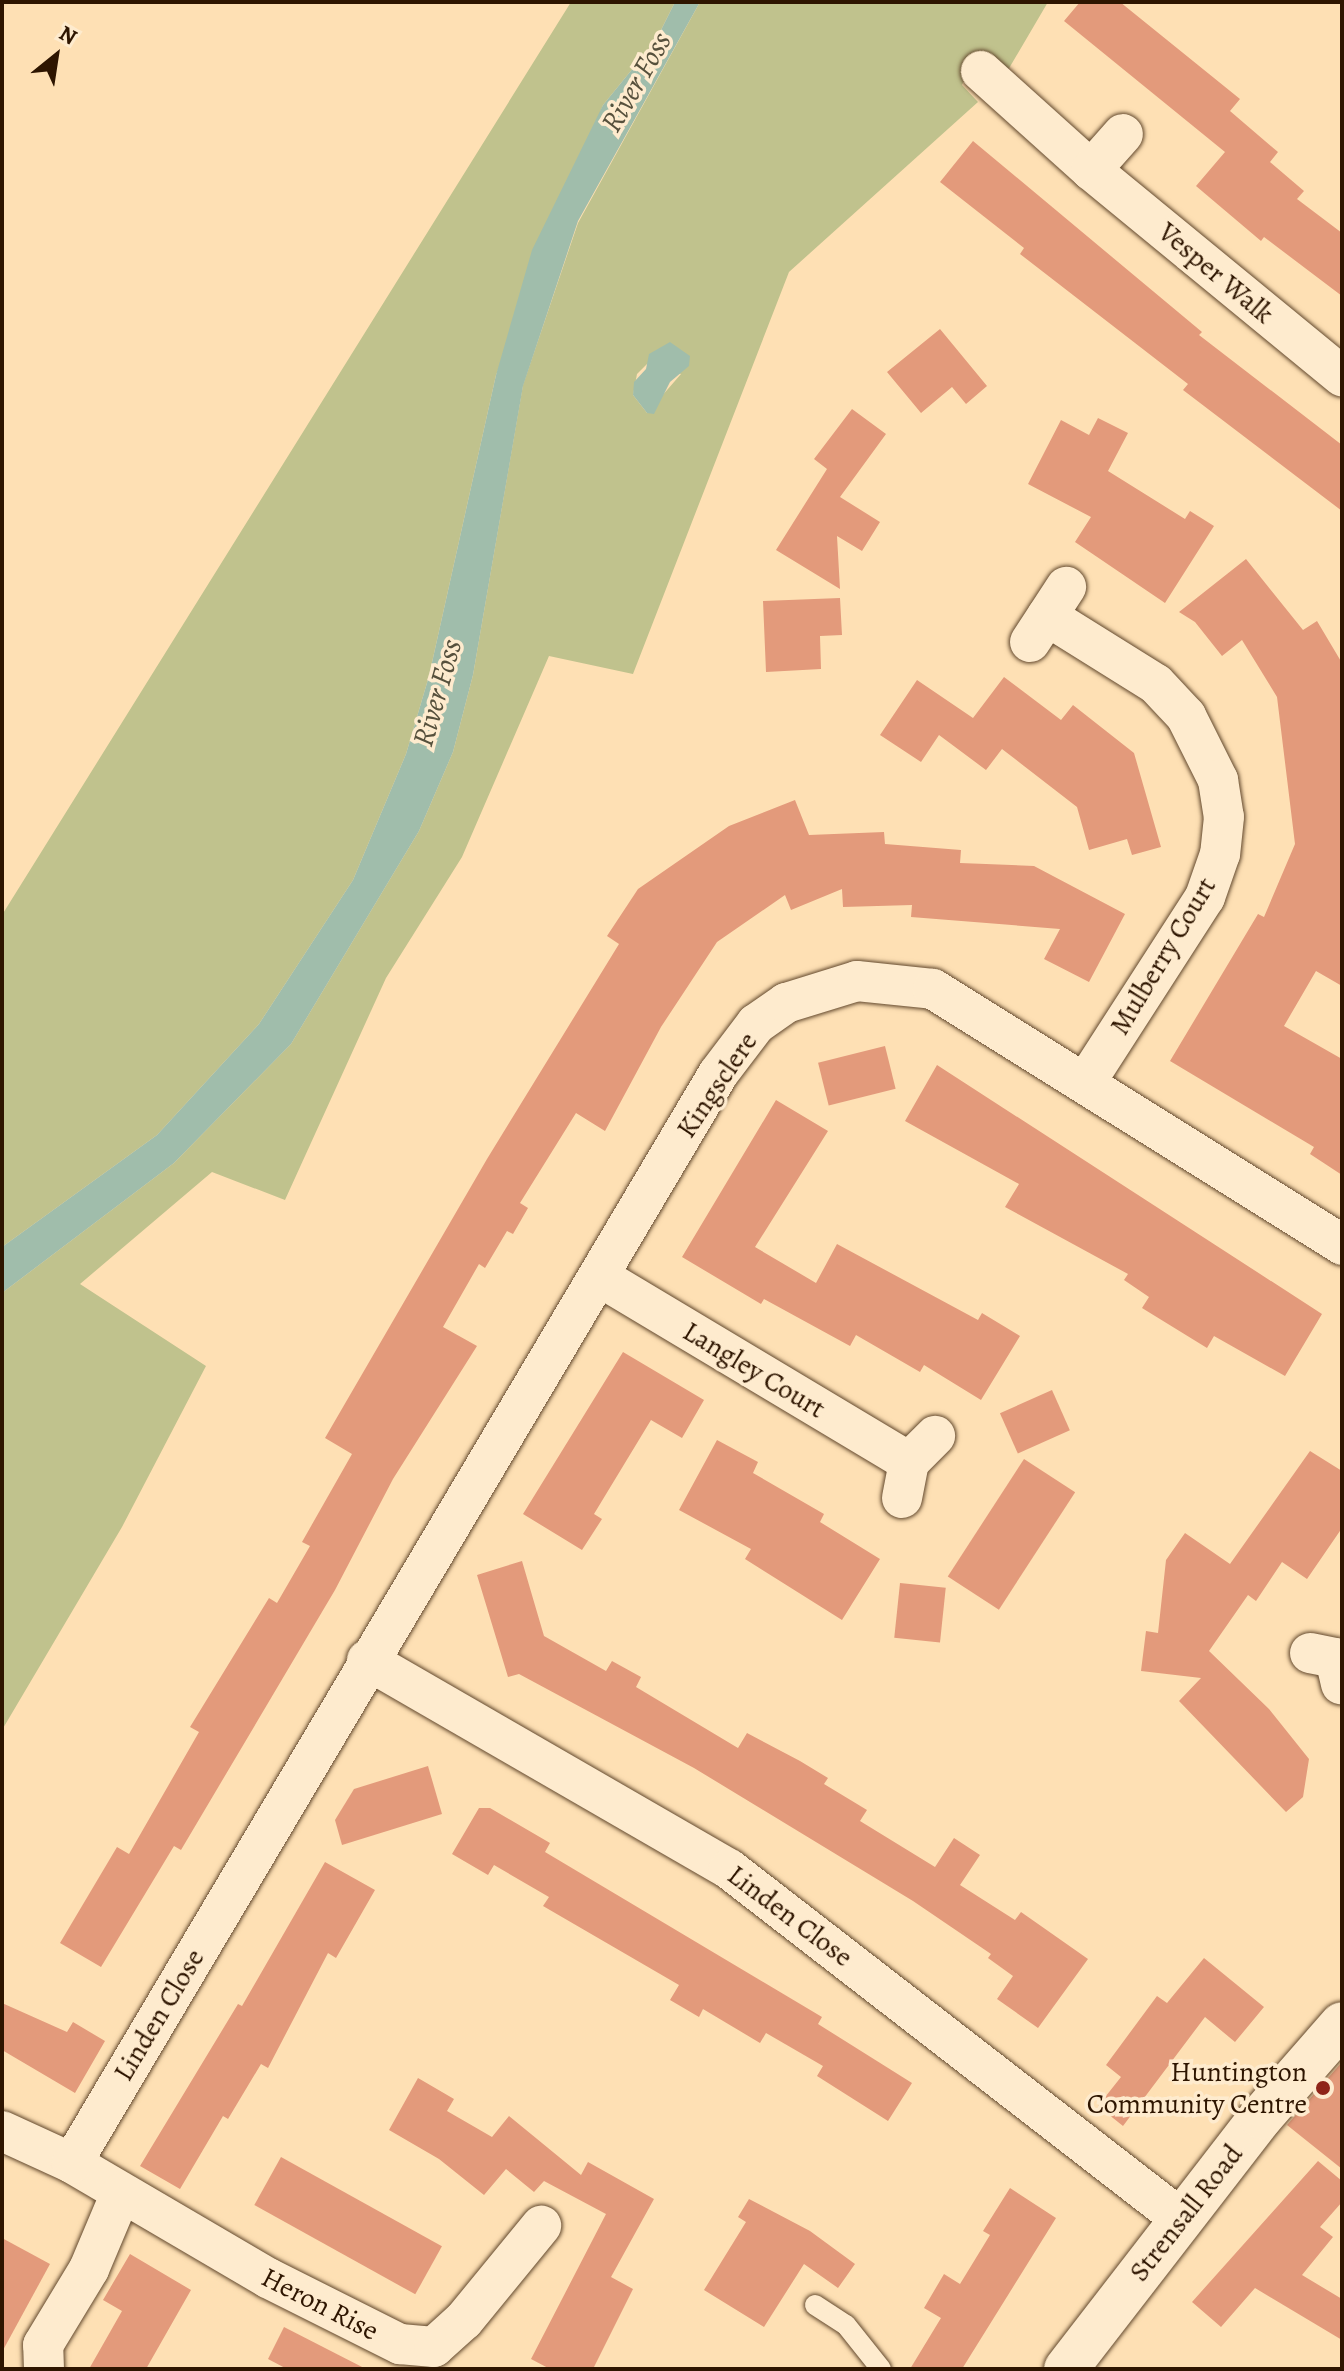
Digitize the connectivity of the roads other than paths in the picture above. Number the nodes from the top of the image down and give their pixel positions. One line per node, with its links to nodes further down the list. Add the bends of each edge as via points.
1 (981, 71): 3 (street, Vesper Walk)
2 (1123, 134): 3 (street)
3 (1091, 170): 4 (street, Vesper Walk)
4 (1342, 376)
5 (1048, 615): 6 (street, Mulberry Court, via 1156,684 1186,716 1218,780 1224,817 1220,854 1205,897)
6 (1086, 1082): 7 (street, Kingsclere); 8 (street, Kingsclere, via 933,989 870,981 819,989 786,1003 753,1029 718,1074)
7 (1342, 1245)
8 (600, 1277): 9 (street, Langley Court); 10 (street, Kingsclere)
9 (915, 1465)
10 (457, 1515): 11 (street, Linden Close)
11 (367, 1660): 14 (street, Linden Close); 16 (street, Linden Close, via 754,1886)
12 (1342, 2024): 16 (street, Strensall Road)
13 (2, 2131): 14 (street, Heron Rise)
14 (72, 2163): 15 (street, Heron Rise)
15 (121, 2193): 17 (street, Heron Rise, via 334,2314 411,2345 434,2347 464,2320); 19 (street, via 89,2269 43,2345)
16 (1181, 2219): 21 (street, Strensall Road)
17 (541, 2226)
18 (815, 2305): 20 (lane, via 846,2325)
19 (44, 2369)
20 (881, 2369)
21 (1066, 2369)

